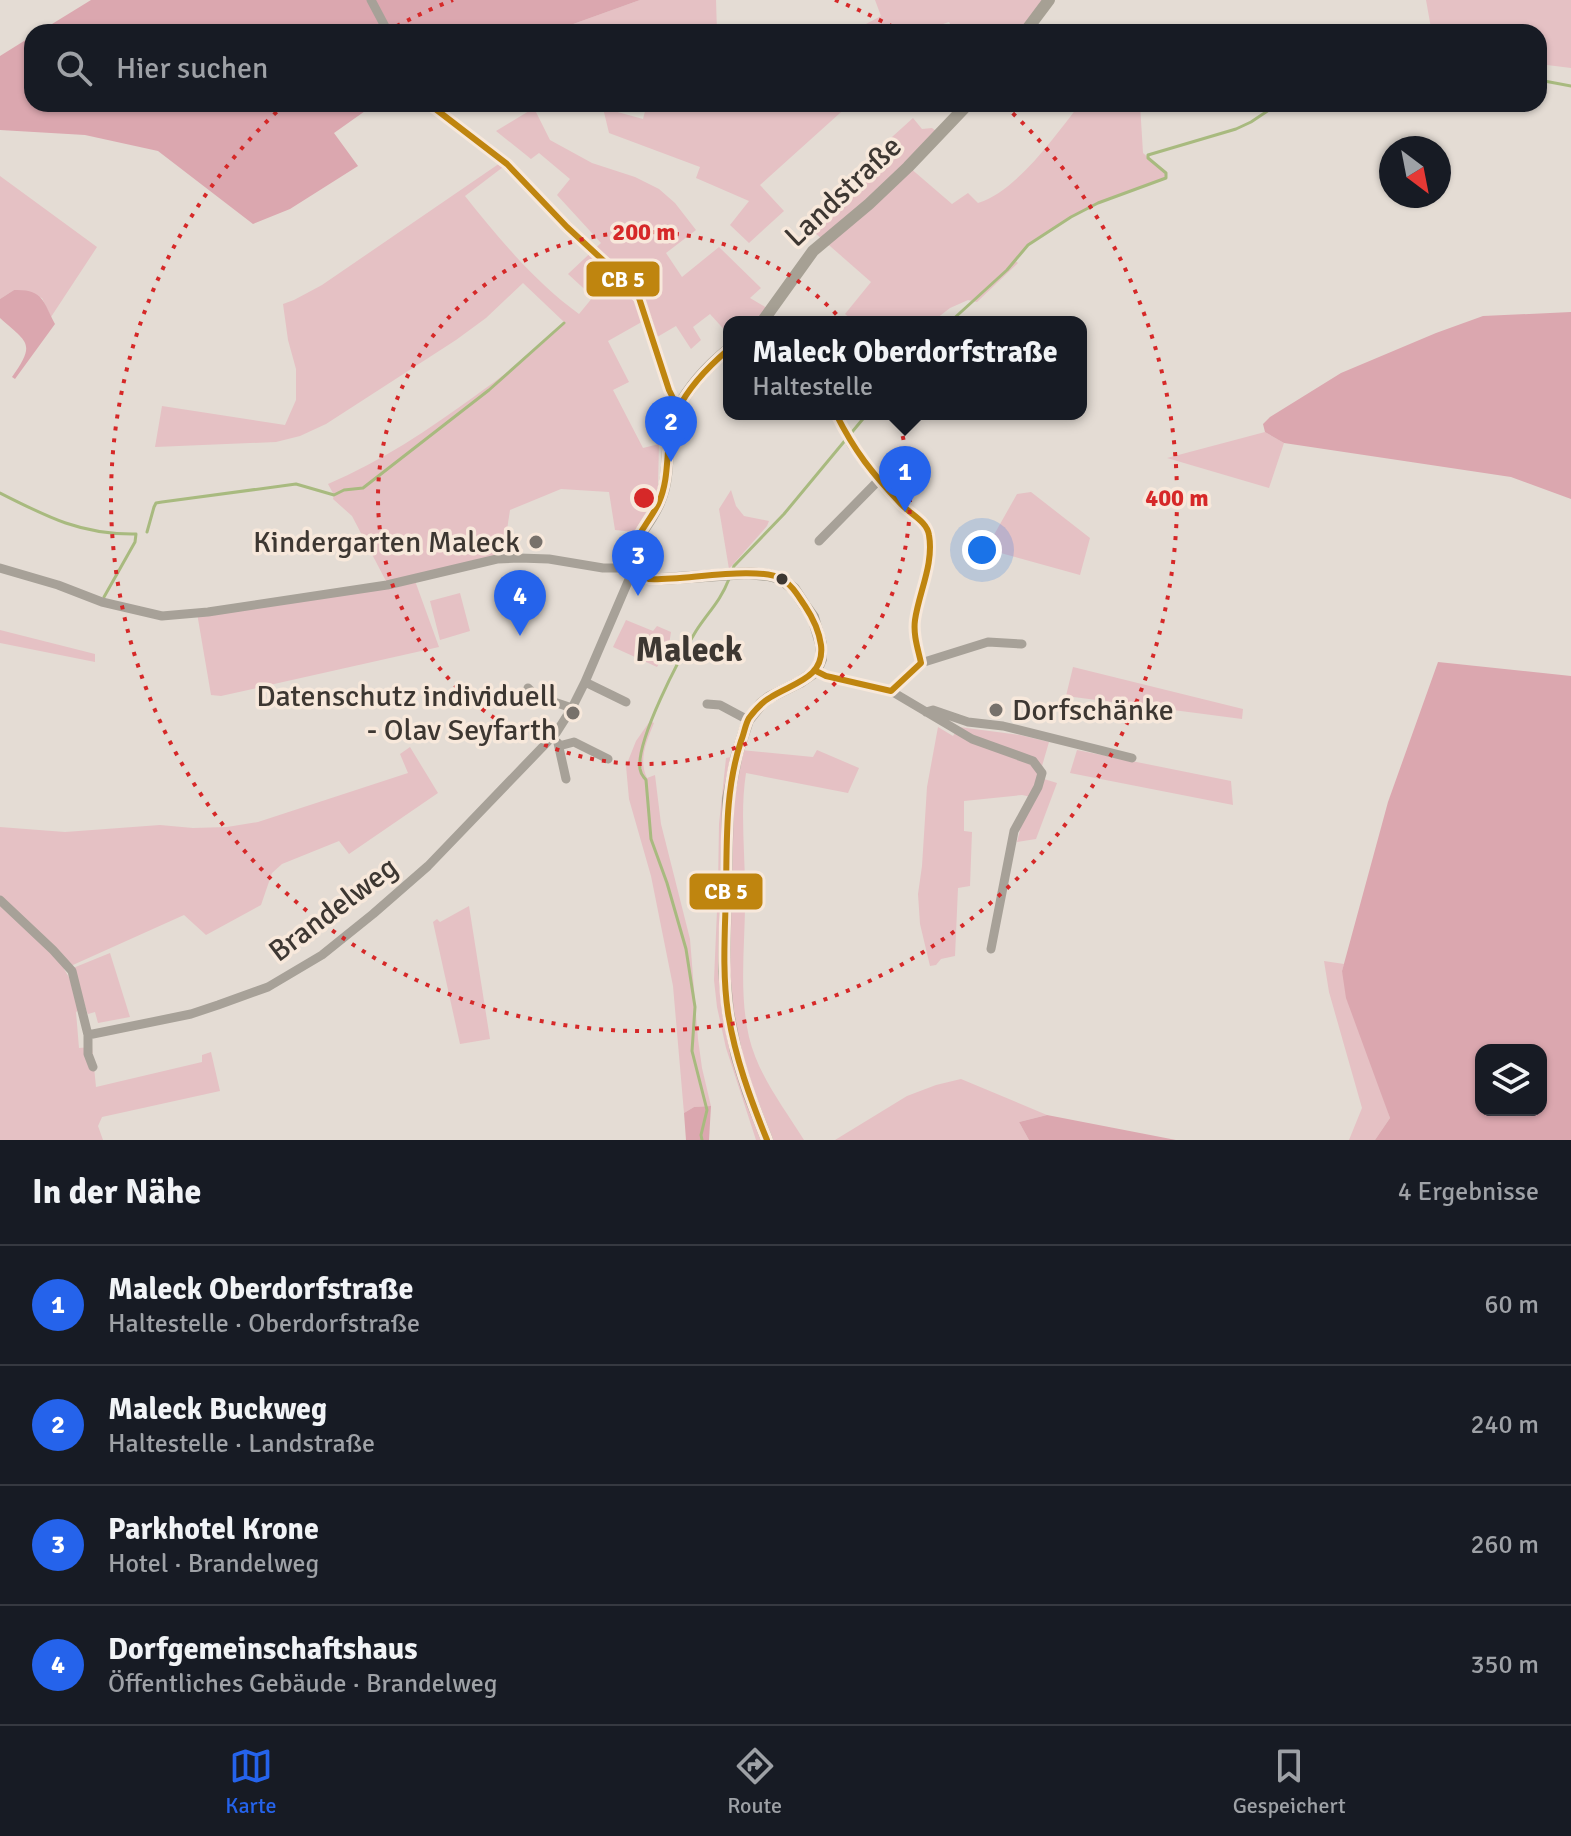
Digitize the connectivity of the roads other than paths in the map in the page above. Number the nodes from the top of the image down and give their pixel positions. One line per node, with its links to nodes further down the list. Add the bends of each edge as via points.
1 (371, 0): 3 (street)
2 (1049, 0): 4 (street)
3 (384, 24)
4 (1031, 24)
5 (439, 112): 9 (street, via 507,164 639,298)
6 (960, 112): 7 (street, Landstraße, via 869,204 813,251)
7 (766, 316)
8 (723, 355): 9 (street)
9 (678, 408): 14 (street, via 669,434 664,490 631,552)
10 (839, 420): 11 (street)
11 (878, 481): 12 (street); 16 (street, via 929,533 929,562 915,621)
12 (819, 541)
13 (0, 568): 14 (street, via 162,616 387,585 497,559 549,559)
14 (633, 570): 17 (street, via 639,576 663,579 747,573 780,578 813,617 822,653); 18 (street, Brandelweg)
15 (1022, 644): 16 (street, via 988,642)
16 (921, 663): 20 (street)
17 (816, 671): 20 (street); 25 (street, via 770,697)
18 (585, 682): 21 (street); 23 (street, Brandelweg)
19 (528, 688): 23 (street)
20 (891, 691): 24 (street)
21 (626, 702)
22 (707, 704): 25 (street)
23 (572, 708): 26 (street, Brandelweg)
24 (925, 712): 28 (street); 32 (street, via 972,739 1033,761 1042,773 1014,831)
25 (748, 720): 35 (street, via 728,799 724,971 737,1057)
26 (556, 733): 27 (street); 33 (street, Brandelweg, via 428,866 322,955 268,987 218,1005)
27 (559, 746): 29 (street, via 574,742); 30 (street)
28 (1132, 758)
29 (608, 759)
30 (566, 779)
31 (0, 900): 33 (street, via 72,971)
32 (991, 949)
33 (88, 1035): 34 (street)
34 (93, 1067)
35 (767, 1140)

